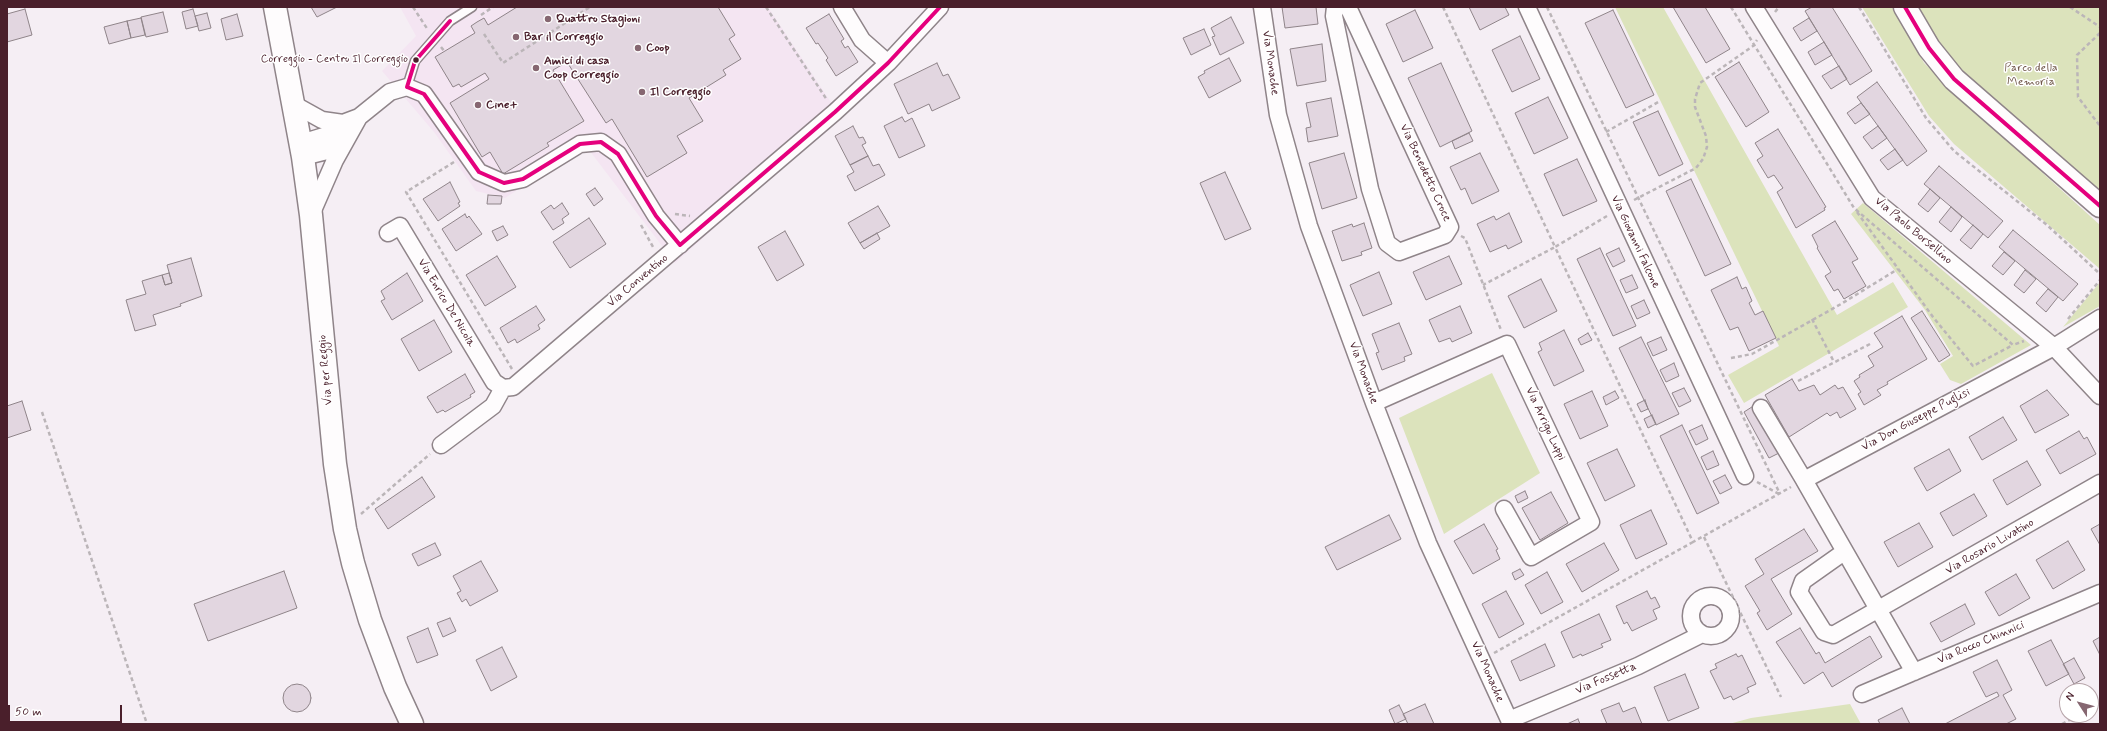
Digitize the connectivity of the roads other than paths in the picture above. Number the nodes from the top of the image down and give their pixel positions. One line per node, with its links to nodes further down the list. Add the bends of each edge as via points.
1 (275, 7): 13 (main road, Via per Reggio)
2 (472, 7): 12 (lane, via 450,21 416,61)
3 (842, 7): 11 (street, via 862,40)
4 (940, 7): 11 (street, Via Conventino)
5 (1262, 7): 26 (street, Via Monache, via 1278,115 1309,226)
6 (1334, 7): 7 (street, Via Benedetto Croce, via 1370,189 1387,243 1399,252 1445,235 1450,227)
7 (1348, 7)
8 (1527, 7): 29 (street, Via Giovanni Falcone)
9 (1754, 7): 23 (street, Via Paolo Borsellino, via 1872,198)
10 (1905, 7): 18 (main road, via 1929,48 1954,79)
11 (888, 63): 21 (street, Via Conventino)
12 (407, 87): 14 (street, via 390,92); 21 (street, via 424,94 479,172 504,183 523,179 580,144 601,142 618,154 656,216)
13 (295, 105): 15 (street, via 322,120); 17 (main road, Via per Reggio)
14 (359, 117): 15 (street); 16 (street)
15 (343, 123): 17 (street)
16 (346, 139): 17 (street, via 326,151); 19 (street)
17 (302, 150): 19 (main road, Via per Reggio)
18 (2100, 206)
19 (311, 215): 40 (main road, Via per Reggio, via 335,464 345,529 370,620)
20 (388, 233): 24 (street, Via Enrico De Nicola, via 400,226 494,382)
21 (680, 245): 24 (street, Via Conventino, via 514,387)
22 (2100, 318): 23 (street, Via Don Giuseppe Puglisi)
23 (2054, 347): 25 (street); 30 (street, Via Don Giuseppe Puglisi)
24 (503, 388): 28 (street, via 493,406)
25 (2100, 396)
26 (1374, 403): 32 (street, Via Arrigo Luppi, via 1507,344 1591,522 1531,557); 39 (street, Via Monache, via 1428,543)
27 (1761, 408): 30 (street)
28 (441, 445)
29 (1745, 476)
30 (1804, 480): 33 (street)
31 (2100, 483): 35 (street, Via Rosario Livatino)
32 (1504, 508)
33 (1844, 552): 35 (street); 35 (street, via 1803,581 1799,592 1824,632 1833,635)
34 (2100, 593): 37 (street, Via Rocco Chinnici)
35 (1879, 610): 37 (street)
36 (1702, 634): 39 (street, Via Fossetta, via 1638,666)
37 (1914, 672): 38 (street, Via Rocco Chinnici)
38 (1862, 694)
39 (1510, 722)
40 (412, 724)

